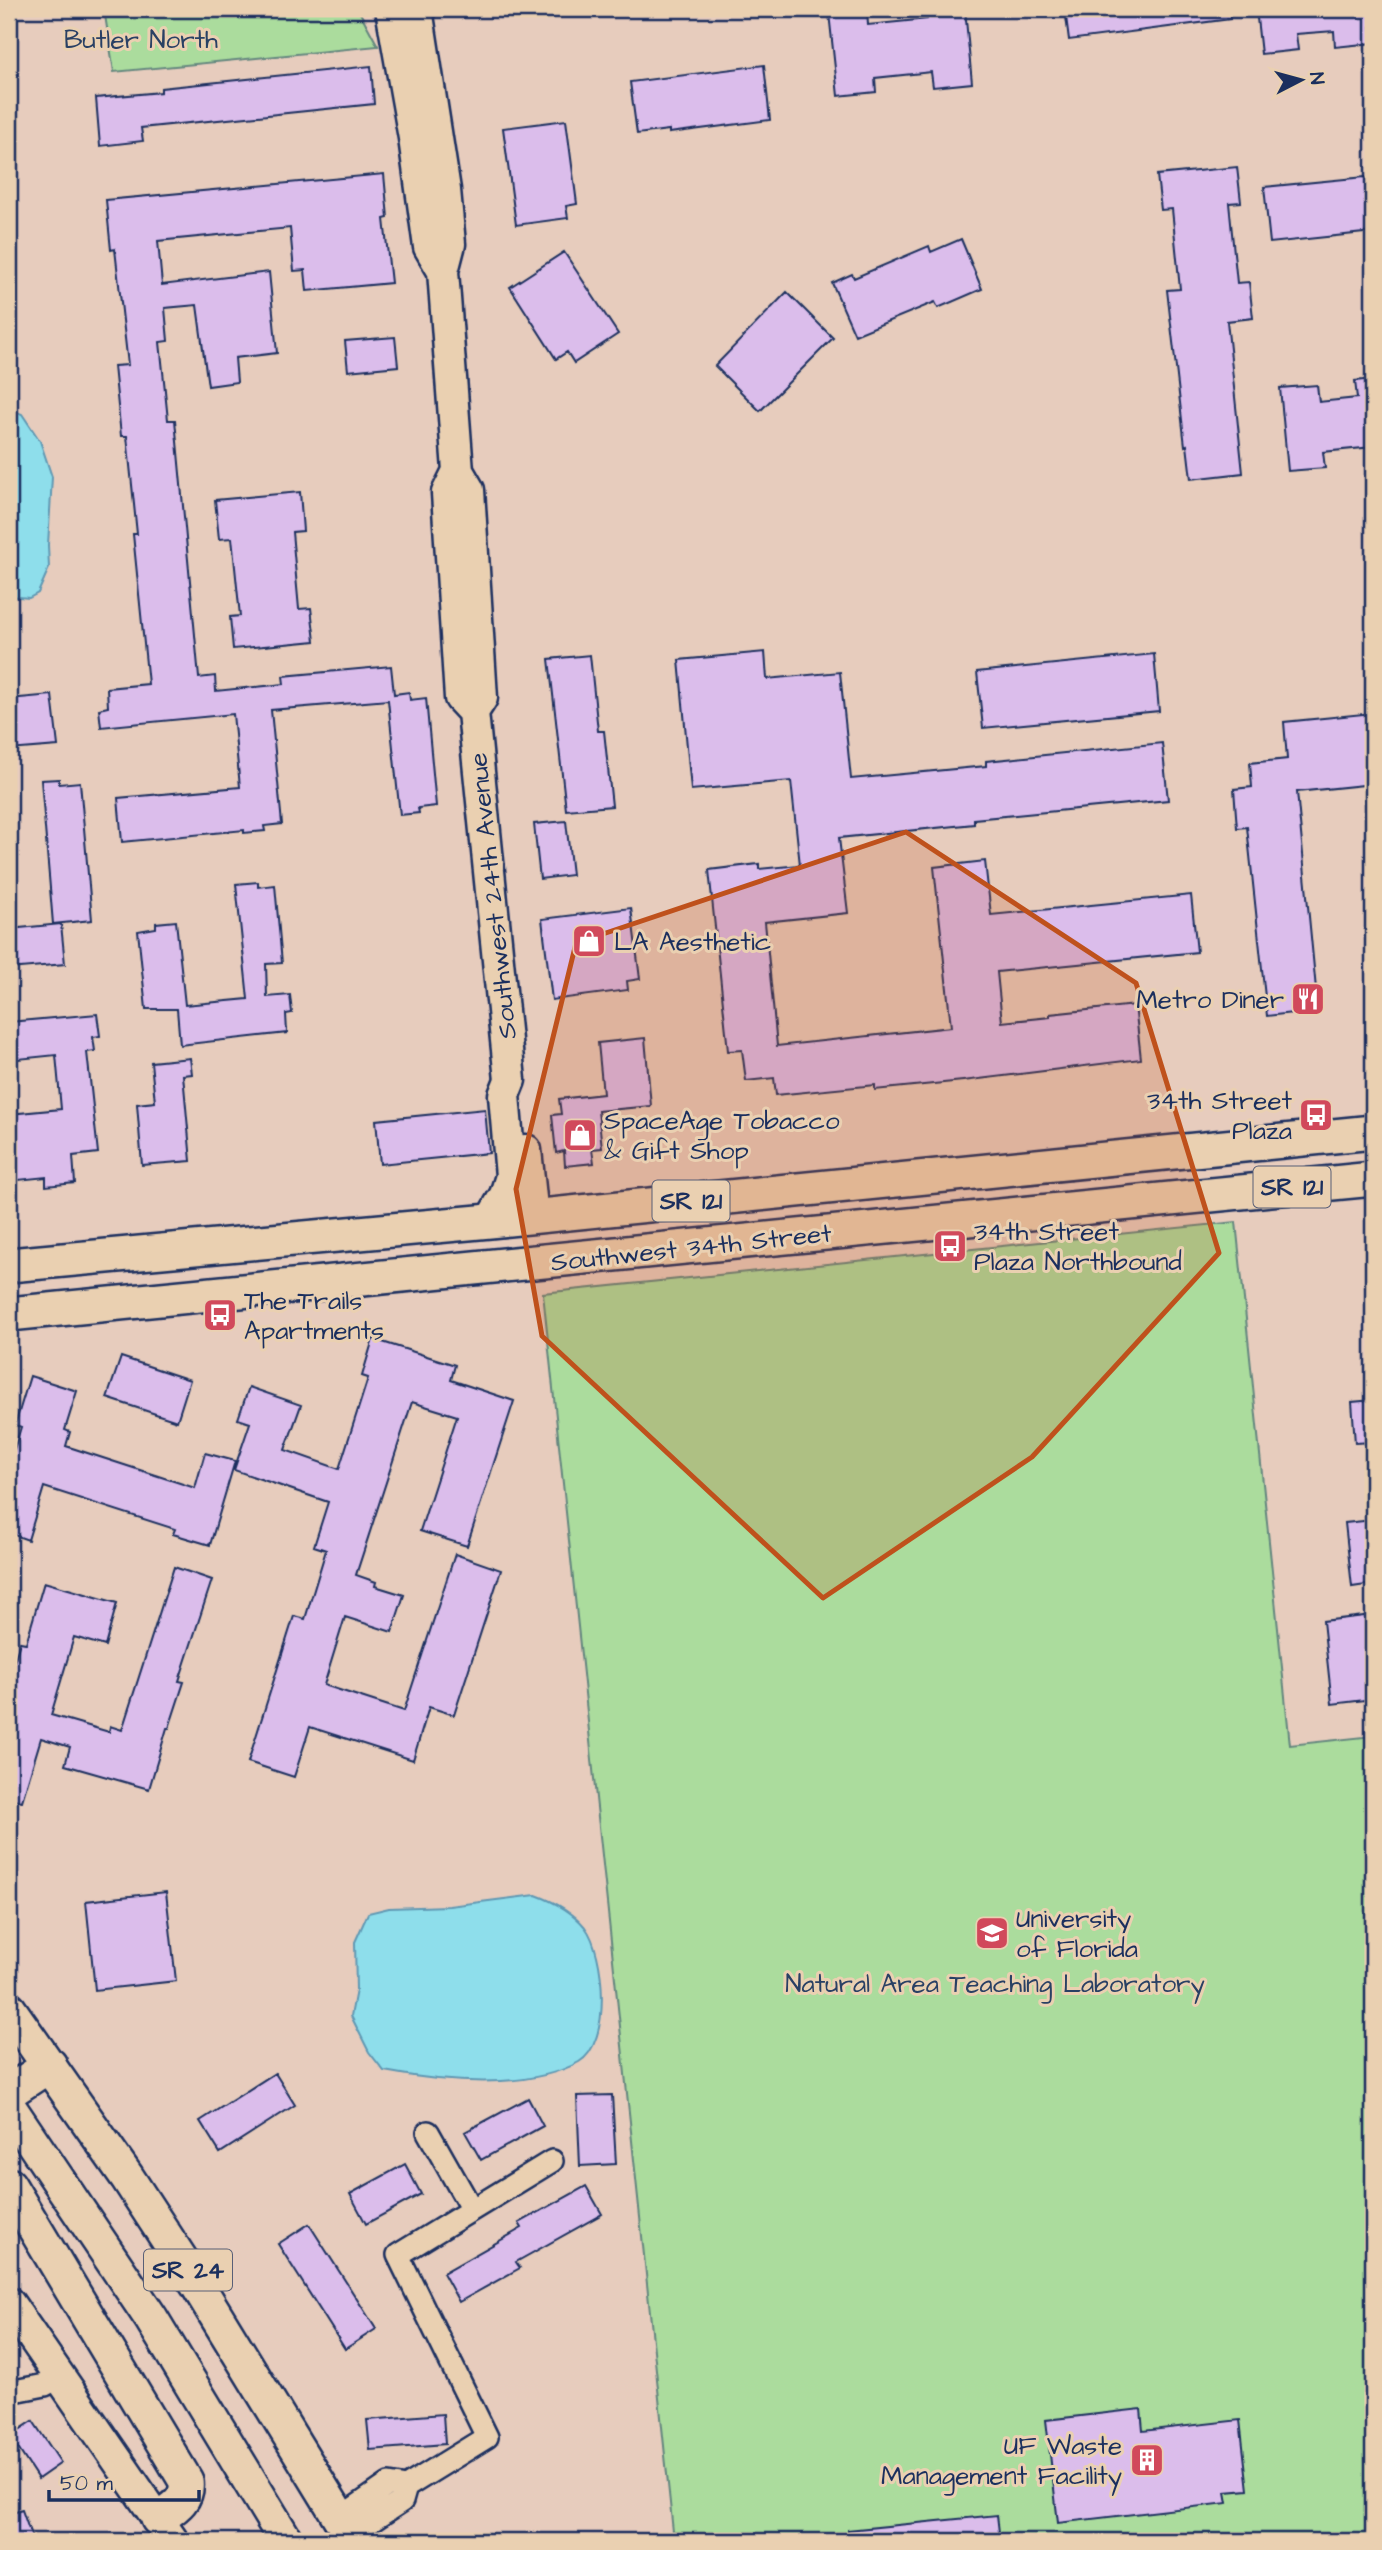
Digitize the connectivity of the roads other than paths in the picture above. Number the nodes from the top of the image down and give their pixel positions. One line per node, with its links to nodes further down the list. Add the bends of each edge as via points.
1 (391, 9): 3 (street, Southwest 24th Avenue, via 429,247)
2 (416, 9): 3 (street, Southwest 24th Avenue, via 448,217 450,244)
3 (443, 271): 4 (street, Southwest 24th Avenue, via 458,471 447,493 460,698 473,712)
4 (510, 1080): 10 (street, Southwest 24th Avenue, via 520,1092); 11 (street, Southwest 24th Avenue, via 504,1095 510,1185)
5 (1373, 1132): 9 (main road, Southwest 34th Street / SR 121)
6 (1373, 1161): 8 (main road)
7 (1373, 1178): 8 (main road, Southwest 34th Street / SR 121)
8 (1336, 1182): 13 (main road, Southwest 34th Street / SR 121)
9 (764, 1193): 10 (main road, Southwest 34th Street / SR 121); 13 (main road, via 733,1216 576,1235 551,1241)
10 (533, 1217): 11 (main road, Southwest 34th Street / SR 121); 15 (main road, via 502,1241 363,1258)
11 (489, 1221): 12 (main road, Southwest 34th Street / SR 121)
12 (130, 1255): 14 (main road, Southwest 34th Street / SR 121); 16 (main road, via 124,1270 111,1281)
13 (520, 1264): 15 (main road, Southwest 34th Street / SR 121)
14 (9, 1265)
15 (307, 1285): 16 (main road, Southwest 34th Street / SR 121)
16 (54, 1310): 17 (main road, Southwest 34th Street / SR 121)
17 (9, 1314)
18 (9, 2009): 19 (main road, SR 24)
19 (50, 2065): 20 (main road); 30 (main road, SR 24, via 198,2286)
20 (9, 2092)
21 (9, 2106): 31 (main road, SR 24, via 151,2318)
22 (428, 2132): 25 (street)
23 (552, 2161): 25 (street)
24 (9, 2185): 29 (main road, via 186,2481 182,2501)
25 (471, 2208): 30 (street, via 398,2255 487,2437 406,2487 389,2484 350,2511)
26 (9, 2303): 27 (street)
27 (60, 2377): 28 (street); 29 (street)
28 (9, 2392)
29 (165, 2530)
30 (340, 2536)
31 (286, 2541)

